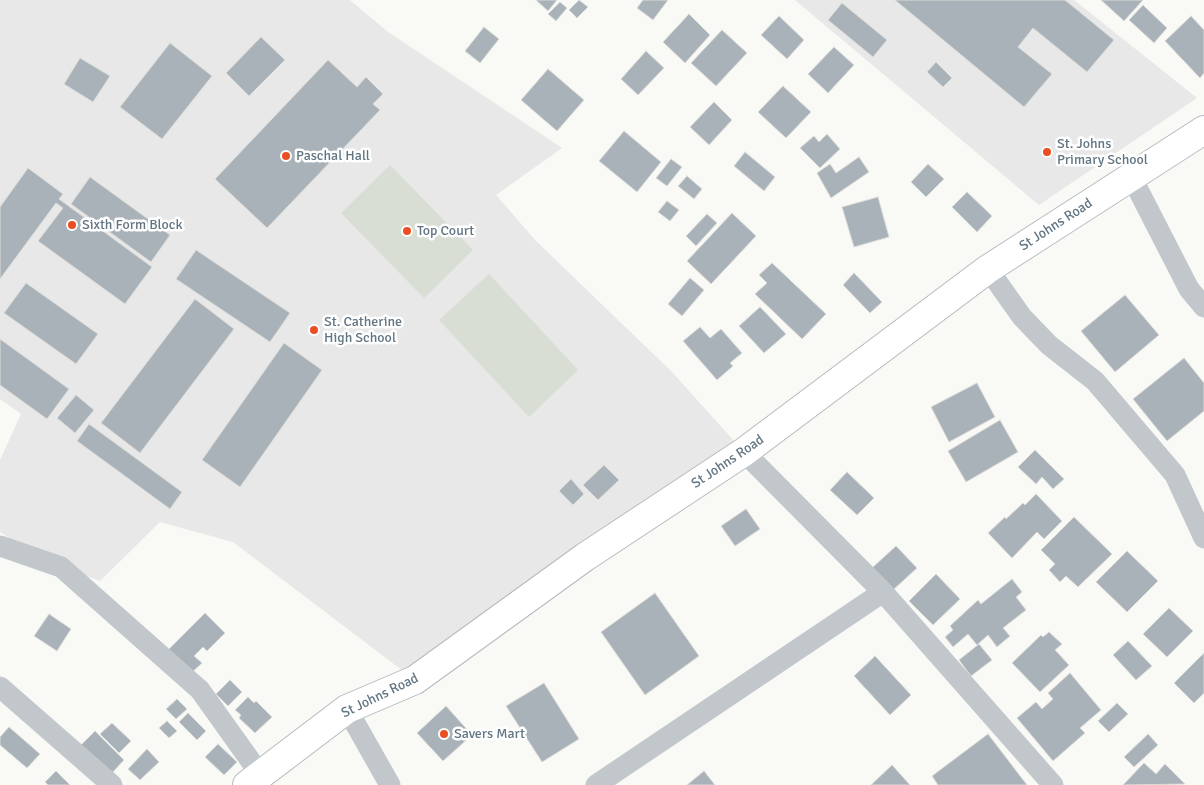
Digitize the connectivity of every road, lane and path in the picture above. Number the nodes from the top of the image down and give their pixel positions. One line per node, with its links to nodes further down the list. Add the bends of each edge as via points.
1 (1204, 130): 2 (main road, St Johns Road)
2 (1131, 176): 3 (main road, St Johns Road); 4 (street, via 1188,289)
3 (988, 269): 5 (main road, St Johns Road); 6 (street, via 1022,317 1049,345 1095,381 1175,475)
4 (1204, 307)
5 (744, 452): 8 (street); 10 (main road, St Johns Road, via 585,557 415,680)
6 (1204, 538)
7 (0, 546): 11 (street, via 62,567 200,690)
8 (883, 592): 14 (street); 15 (street)
9 (0, 687): 12 (street)
10 (347, 709): 11 (main road, St Johns Road); 13 (street)
11 (254, 780)
12 (112, 785)
13 (390, 785)
14 (596, 785)
15 (1053, 785)

